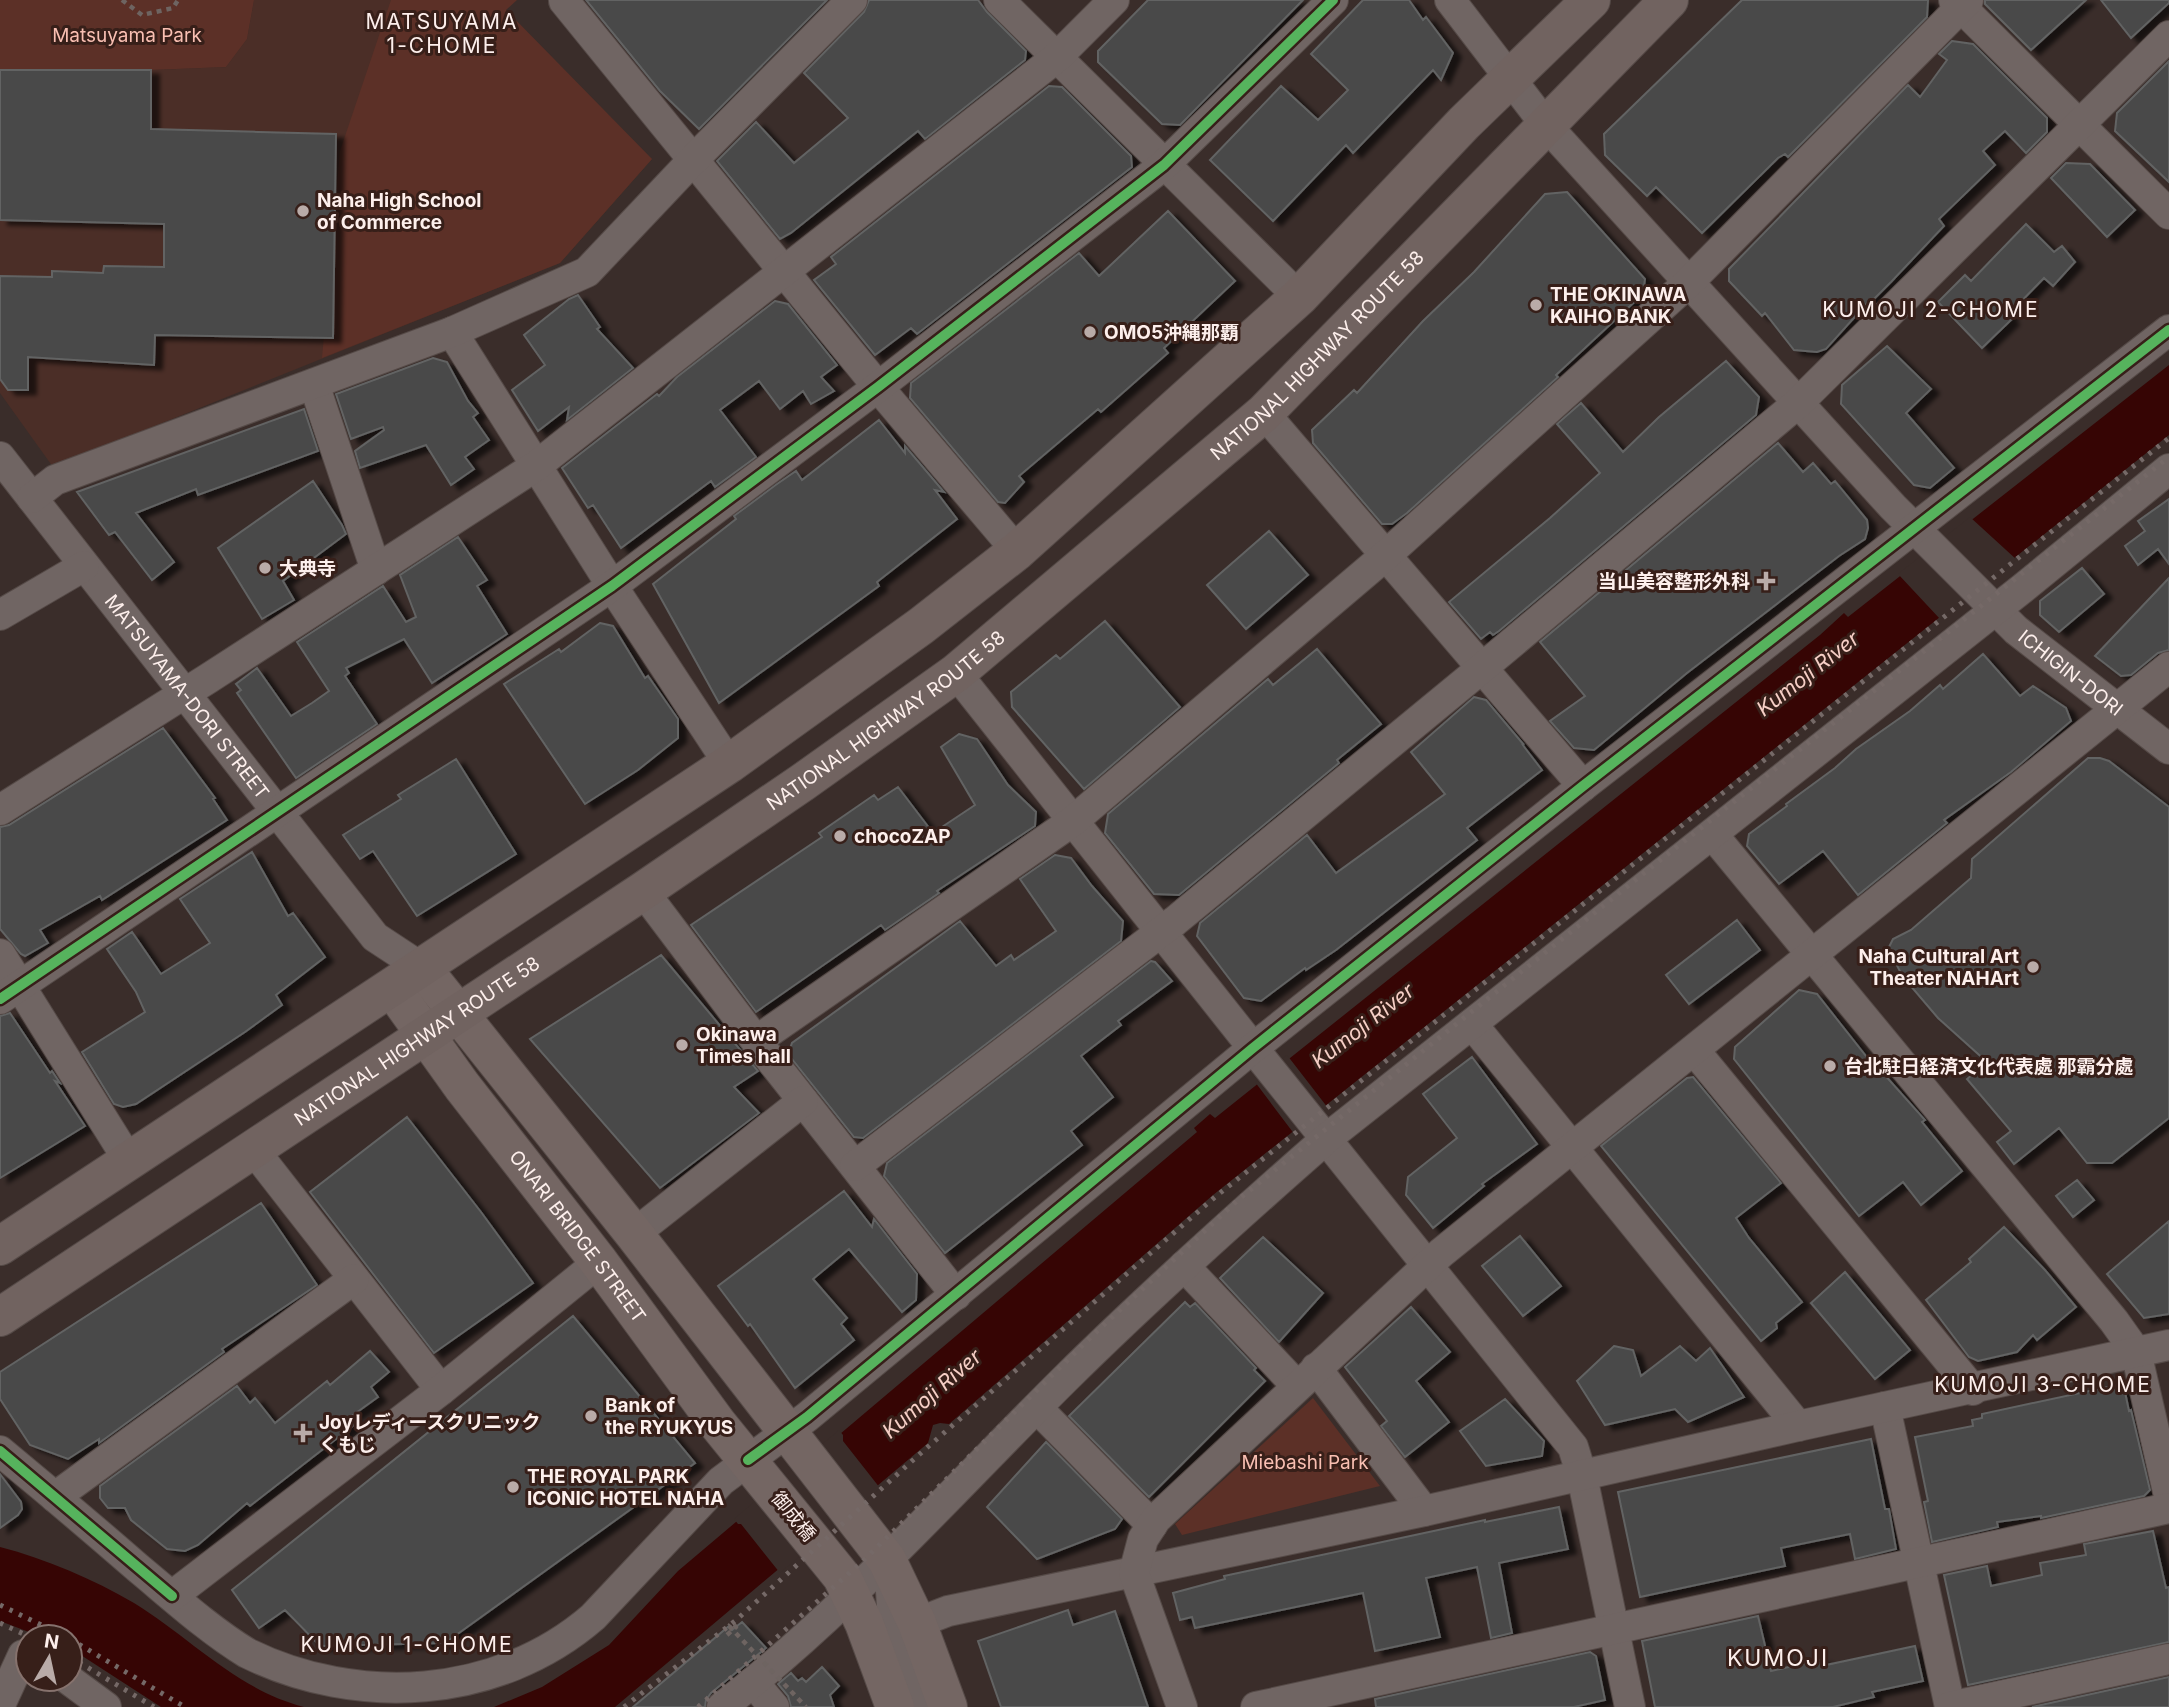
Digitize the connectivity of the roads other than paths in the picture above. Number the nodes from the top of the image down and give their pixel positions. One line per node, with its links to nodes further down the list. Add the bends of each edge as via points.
1 (566, 0): 15 (street)
2 (852, 0): 15 (street)
3 (999, 0): 11 (street)
4 (1114, 0): 11 (street)
5 (1333, 0): 16 (street)
6 (1450, 0): 12 (street, ICHIGIN-DORI)
7 (1591, 0): 12 (highway)
8 (1669, 0): 13 (highway, NATIONAL HIGHWAY ROUTE 58)
9 (1961, 2): 14 (street); 19 (street)
10 (2169, 36): 14 (street)
11 (1056, 58): 16 (street); 18 (street)
12 (1511, 80): 13 (street, ICHIGIN-DORI); 20 (highway, via 1464,123)
13 (1545, 124): 19 (street, ICHIGIN-DORI); 26 (highway, NATIONAL HIGHWAY ROUTE 58)
14 (2080, 125): 17 (street); 25 (street)
15 (693, 160): 18 (street); 22 (street, via 587,272)
16 (1164, 165): 20 (street); 24 (street)
17 (2169, 214)
18 (784, 272): 24 (street); 28 (street)
19 (1689, 282): 25 (street, ICHIGIN-DORI); 33 (street)
20 (1299, 297): 32 (highway)
21 (2169, 330): 31 (street)
22 (452, 332): 23 (street); 28 (street)
23 (314, 384): 30 (street, via 55,480); 35 (street)
24 (878, 387): 32 (street); 36 (street)
25 (1798, 403): 31 (street, ICHIGIN-DORI); 40 (street)
26 (1265, 413): 33 (street); 41 (highway, NATIONAL HIGHWAY ROUTE 58)
27 (0, 457): 30 (street, MATSUYAMA-DORI STREET)
28 (536, 466): 35 (street); 36 (street)
29 (2169, 469): 37 (street)
30 (32, 498): 34 (street, MATSUYAMA-DORI STREET)
31 (1922, 536): 37 (street, ICHIGIN-DORI); 46 (street)
32 (1017, 551): 45 (highway)
33 (1385, 556): 40 (street); 49 (street)
34 (84, 566): 38 (street); 42 (street, MATSUYAMA-DORI STREET)
35 (376, 570): 42 (street)
36 (612, 586): 45 (street); 48 (street)
37 (1985, 601): 43 (street, ICHIGIN-DORI); 50 (street)
38 (0, 615)
39 (2169, 667): 43 (street)
40 (1482, 668): 46 (street); 52 (street)
41 (956, 673): 49 (street); 51 (highway, NATIONAL HIGHWAY ROUTE 58)
42 (186, 693): 47 (street); 48 (street, MATSUYAMA-DORI STREET)
43 (2117, 707): 44 (street, ICHIGIN-DORI); 54 (street)
44 (2169, 749)
45 (729, 764): 55 (highway)
46 (1583, 786): 62 (street)
47 (0, 810)
48 (277, 812): 55 (street, MATSUYAMA-DORI STREET); 56 (street)
49 (1073, 821): 52 (street); 60 (street)
50 (1713, 835): 54 (street); 58 (street)
51 (643, 891): 57 (highway, NATIONAL HIGHWAY ROUTE 58); 60 (street)
52 (1161, 932): 62 (street); 68 (street)
53 (0, 954): 56 (street)
54 (1812, 954): 61 (street); 78 (street)
55 (407, 978): 57 (main road); 59 (main road, ONARI BRIDGE STREET); 67 (highway)
56 (10, 993): 67 (street)
57 (458, 1014): 59 (highway, NATIONAL HIGHWAY ROUTE 58); 69 (main road)
58 (1472, 1024): 64 (street); 66 (street)
59 (426, 1035): 65 (highway, NATIONAL HIGHWAY ROUTE 58); 71 (main road, ONARI BRIDGE STREET)
60 (756, 1041): 63 (street)
61 (1694, 1050): 66 (street); 81 (street)
62 (1259, 1056): 64 (street); 75 (street)
63 (803, 1101): 68 (street); 69 (street)
64 (1319, 1131): 72 (street); 73 (street)
65 (253, 1149): 74 (street); 76 (highway, NATIONAL HIGHWAY ROUTE 58)
66 (1572, 1150): 72 (street); 84 (street)
67 (129, 1161): 70 (highway)
68 (855, 1166): 75 (street)
69 (634, 1234): 85 (main road)
70 (0, 1246)
71 (599, 1262): 80 (street); 87 (main road, ONARI BRIDGE STREET)
72 (1427, 1265): 79 (street); 88 (street, via 1561,1430 1573,1447)
73 (1184, 1266): 79 (street); 83 (street)
74 (354, 1279): 80 (street); 90 (street)
75 (956, 1295): 85 (street)
76 (0, 1317)
77 (2169, 1345): 78 (street)
78 (2136, 1352): 81 (street); 89 (street)
79 (1307, 1377): 92 (street); 93 (street)
80 (441, 1390): 98 (street)
81 (1973, 1390): 82 (street)
82 (1885, 1407): 84 (street); 95 (street)
83 (1037, 1408): 93 (street); 94 (street)
84 (1798, 1426): 88 (street)
85 (795, 1442): 87 (street); 94 (main road)
86 (0, 1451): 90 (street)
87 (757, 1471): 97 (main road, 御成橋); 105 (street, via 721,1481 572,1635 544,1654)
88 (1582, 1476): 92 (street); 100 (street)
89 (2169, 1496)
90 (55, 1497): 98 (street)
91 (2169, 1508): 95 (street)
92 (1424, 1511): 96 (street)
93 (1152, 1525): 96 (street, via 1143,1539)
94 (887, 1560): 97 (street); 99 (main road); 111 (street, via 894,1634)
95 (1919, 1563): 100 (street); 116 (street)
96 (1134, 1573): 99 (street, via 948,1611); 113 (street)
97 (851, 1593): 103 (street); 110 (main road)
98 (172, 1596): 105 (street, via 248,1654 276,1669 334,1687)
99 (917, 1623): 112 (main road)
100 (1613, 1630): 114 (street); 115 (street)
101 (2169, 1659): 116 (street)
102 (14, 1663): 106 (street)
103 (753, 1682): 108 (street); 109 (street)
104 (84, 1691): 107 (street)
105 (453, 1698)
106 (0, 1705)
107 (106, 1707)
108 (722, 1707)
109 (774, 1707)
110 (895, 1707)
111 (920, 1707)
112 (948, 1707)
113 (1182, 1707)
114 (1256, 1707)
115 (1630, 1707)
116 (1950, 1707)

